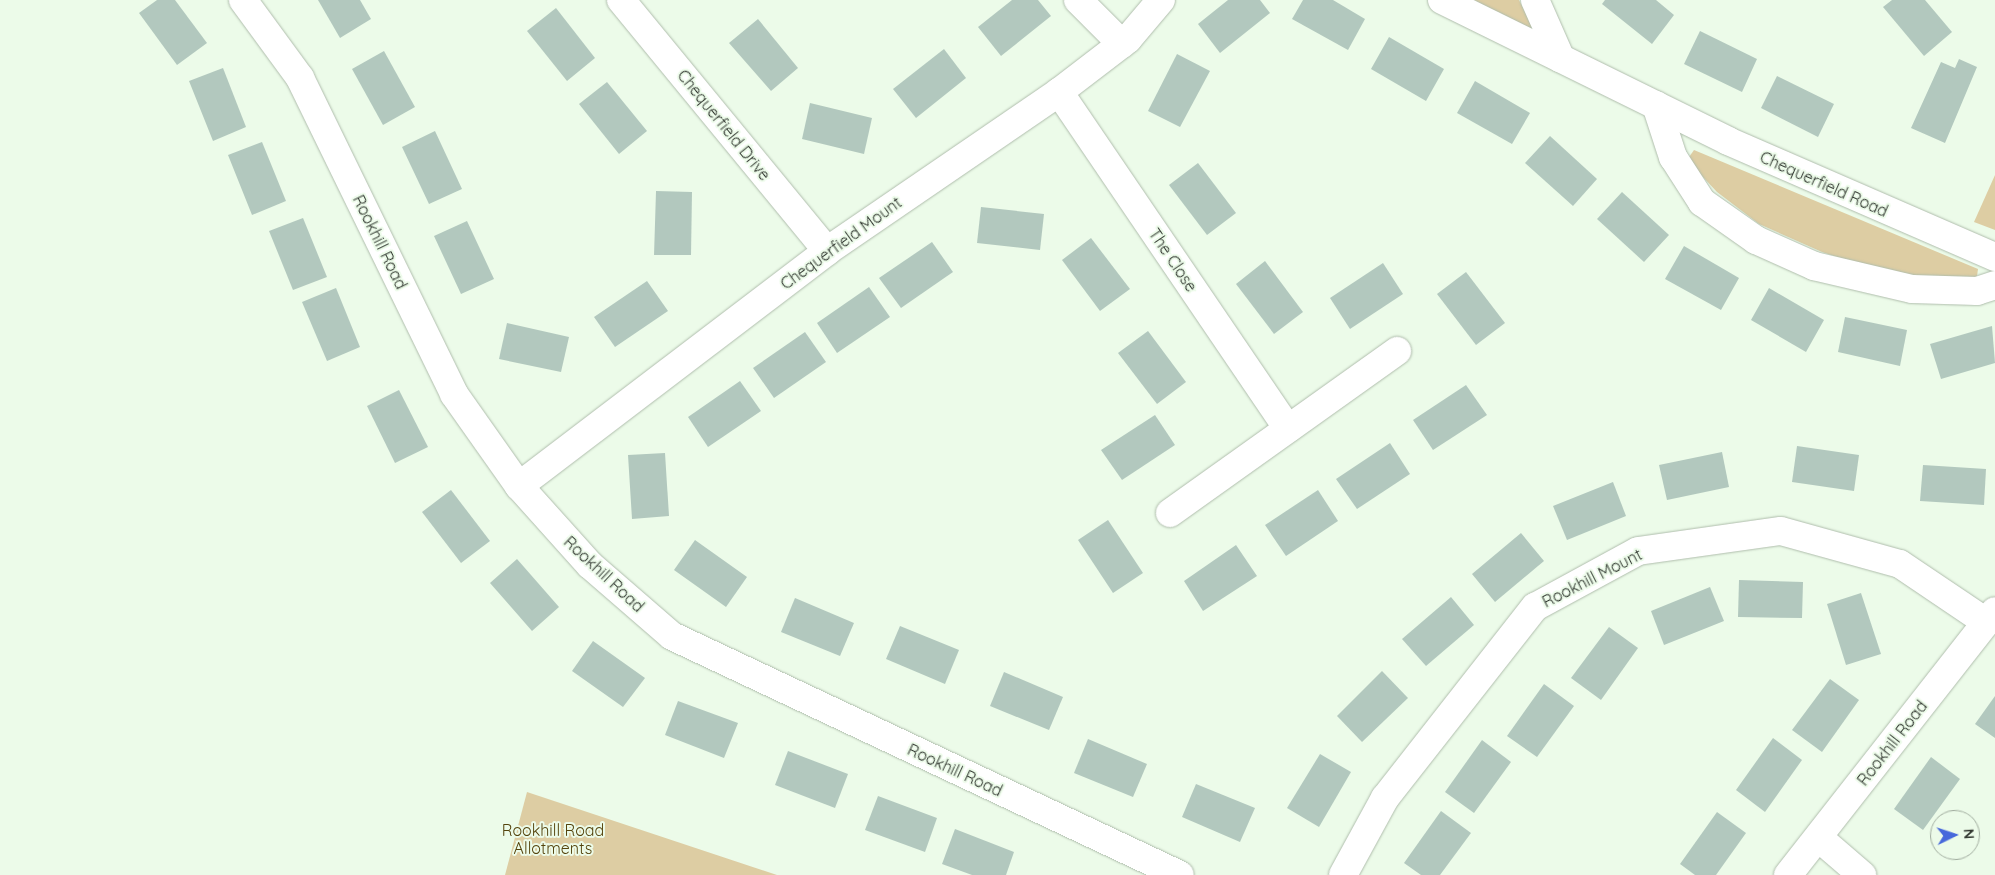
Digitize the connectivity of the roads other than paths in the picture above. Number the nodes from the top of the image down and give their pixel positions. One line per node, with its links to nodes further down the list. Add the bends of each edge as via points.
1 (243, 0): 16 (street, Rookhill Road, via 300,78 454,394)
2 (621, 0): 11 (street, Chequerfield Drive)
3 (1078, 0): 7 (street)
4 (1161, 0): 7 (street, Chequerfield Mount)
5 (1442, 0): 8 (street, Chequerfield Road)
6 (1535, 0): 8 (street)
7 (1122, 44): 9 (street, Chequerfield Mount)
8 (1561, 59): 10 (street, Chequerfield Road)
9 (1059, 92): 11 (street, Chequerfield Mount); 15 (street, The Close)
10 (1656, 105): 12 (street, Chequerfield Road, via 1728,141); 13 (street, via 1672,157 1702,202 1756,240 1814,266 1912,289 1977,291)
11 (827, 251): 16 (street, Chequerfield Mount)
12 (1995, 257)
13 (1995, 286)
14 (1397, 351): 15 (street)
15 (1288, 429): 17 (street)
16 (519, 486): 20 (street, Rookhill Road, via 590,565 672,636)
17 (1170, 513)
18 (1990, 617): 19 (street, Rookhill Road); 21 (street, Rookhill Mount, via 1900,564 1781,531 1638,551 1535,607 1385,798)
19 (1819, 838): 22 (street, Rookhill Road); 23 (street)
20 (1180, 875)
21 (1342, 875)
22 (1788, 875)
23 (1862, 875)

